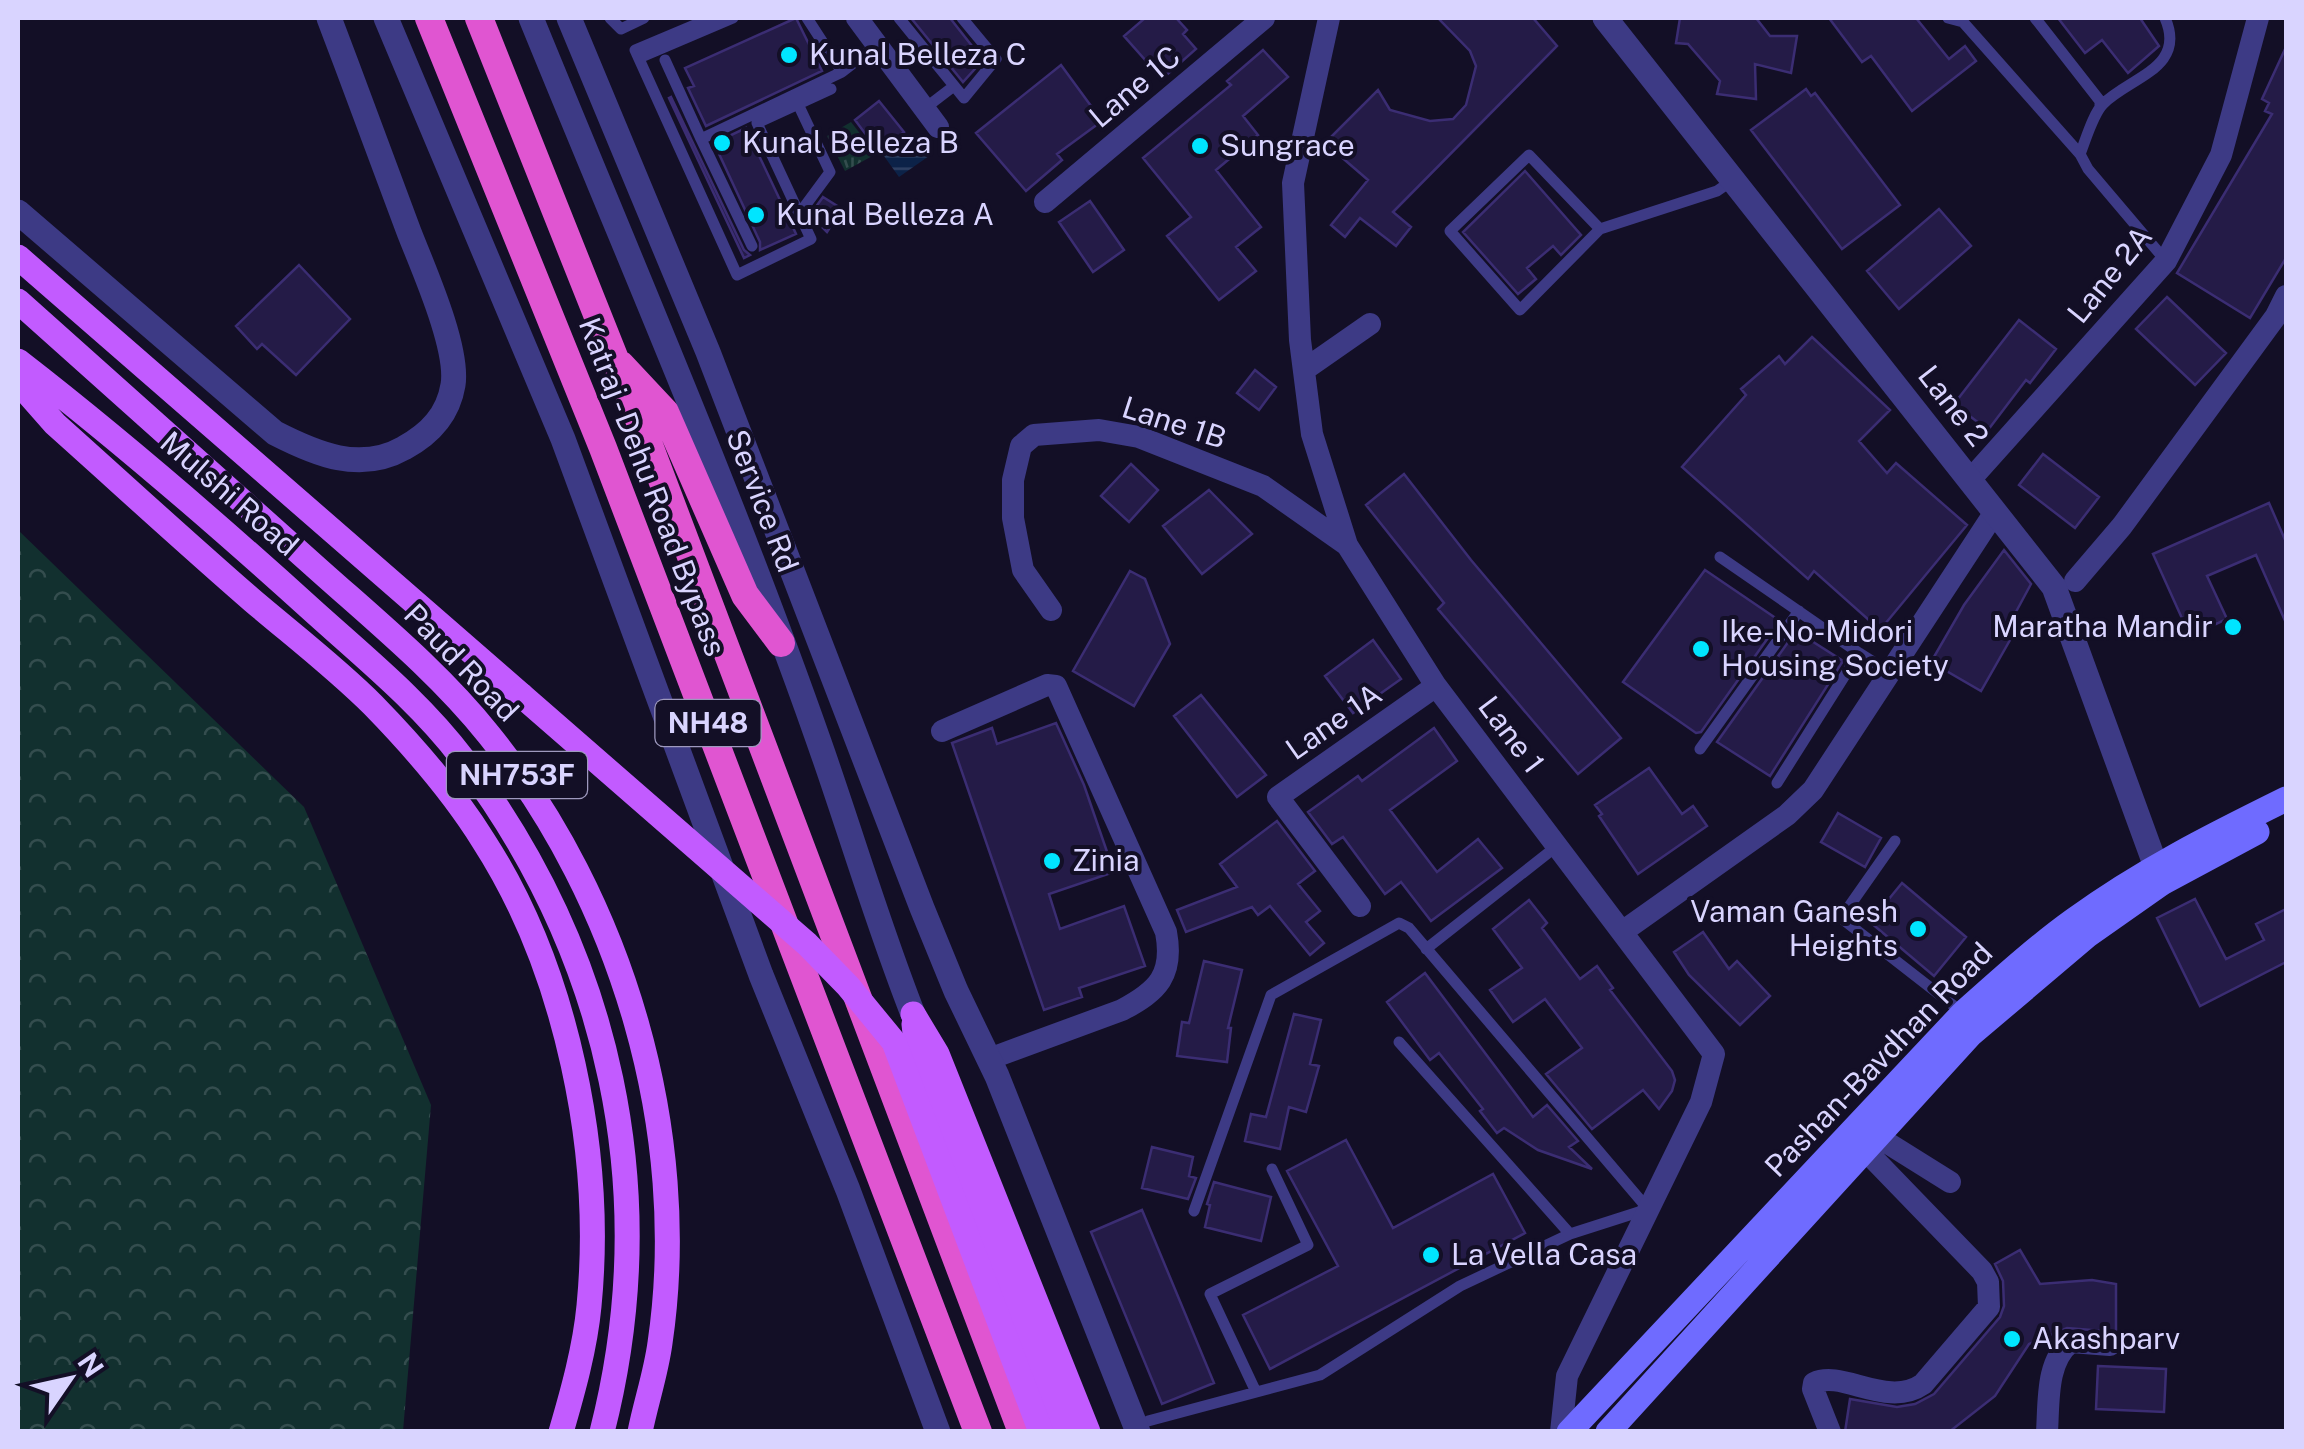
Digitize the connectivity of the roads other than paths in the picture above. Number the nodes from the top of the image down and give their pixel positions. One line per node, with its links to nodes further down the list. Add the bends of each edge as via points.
1 (329, 18): 35 (street, via 454,366 446,405 423,438 389,457 344,460 275,433)
2 (386, 18): 86 (street, via 563,440)
3 (429, 18): 87 (highway, Katraj - Dehu Road Bypass / NH48, via 604,448)
4 (479, 18): 44 (highway, Katraj - Dehu Road Bypass / NH48)
5 (531, 18): 55 (street, Service Rd)
6 (569, 18): 73 (street, via 708,352 922,908)
7 (610, 18): 8 (lane, via 620,29)
8 (644, 18)
9 (711, 18): 23 (lane, via 635,50)
10 (733, 18): 23 (lane)
11 (807, 18): 25 (lane)
12 (858, 18): 22 (street)
13 (899, 18): 26 (lane)
14 (962, 18): 26 (lane, via 996,58 964,98)
15 (1264, 18): 34 (street, Lane 1C)
16 (1328, 18): 46 (street, Lane 1, via 1293,183)
17 (1606, 18): 33 (street, Lane 2)
18 (1948, 18): 32 (lane, via 1963,22)
19 (2036, 18): 29 (lane)
20 (2165, 18): 29 (lane, via 2170,42 2161,64)
21 (2254, 20): 40 (street, Lane 2A, via 2221,155)
22 (877, 44): 25 (lane); 30 (street)
23 (639, 58): 36 (lane, via 737,274 811,240)
24 (664, 60): 31 (lane)
25 (842, 72): 31 (lane)
26 (954, 86): 30 (lane)
27 (830, 88): 28 (lane)
28 (798, 104): 36 (lane, via 830,172); 36 (lane, via 758,123)
29 (2100, 107): 32 (lane)
30 (931, 118)
31 (702, 138): 38 (lane)
32 (2080, 154): 40 (lane)
33 (1733, 180): 37 (lane); 48 (street, Lane 2)
34 (1045, 202)
35 (18, 212)
36 (799, 214)
37 (1600, 229): 37 (lane, via 1529,155 1450,231 1520,310)
38 (752, 246)
39 (18, 257): 89 (main road, bridge, via 848,986 894,1042)
40 (2166, 262): 48 (street, Lane 2A)
41 (18, 300): 85 (main road, Paud Road / NH753F, via 420,661 489,735 572,864 614,954 642,1038 661,1136 665,1284 660,1344)
42 (2283, 311): 52 (street)
43 (1370, 324): 46 (street)
44 (613, 357): 55 (highway, via 666,412 745,596); 88 (highway, Katraj - Dehu Road Bypass / NH48)
45 (18, 361): 84 (main road, Mulshi Road, via 202,510 392,683 460,756 544,885 579,963 604,1047 621,1141 628,1224 625,1310)
46 (1304, 370): 50 (street, Lane 1, via 1312,434)
47 (18, 382): 83 (main road, NH753F, via 82,449 372,704 484,841 515,900 556,1006 586,1140 593,1221 589,1308)
48 (1970, 480): 49 (street, Lane 2)
49 (1995, 512): 57 (street); 66 (street, Lane 2, via 2054,587)
50 (1347, 545): 53 (street, Lane 1B, via 1262,486 1140,436 1098,430 1034,434 1021,446 1012,518 1024,570); 58 (street, Lane 1)
51 (1720, 557): 54 (lane)
52 (2076, 582)
53 (1050, 610)
54 (1799, 612): 56 (lane); 60 (lane)
55 (782, 643): 70 (street, Service Rd)
56 (1860, 652): 57 (lane); 61 (lane)
57 (1889, 672): 68 (street, via 1800,803)
58 (1436, 686): 65 (street, Lane 1); 67 (street, Lane 1A, via 1278,798)
59 (942, 732): 73 (street, via 1056,686 1169,948 1158,985 1142,999)
60 (1700, 749)
61 (1777, 783)
62 (2286, 799): 66 (main road, Pashan-Bavdhan Road)
63 (2286, 818): 66 (main road, Pashan-Bavdhan Road)
64 (1895, 841): 71 (lane, via 1841,918)
65 (1557, 846): 68 (street, Lane 1); 69 (lane)
66 (2159, 875): 71 (main road, Pashan-Bavdhan Road, via 2052,936); 74 (main road, Pashan-Bavdhan Road, via 1970,1036)
67 (1360, 906)
68 (1622, 932): 77 (street, Lane 1, via 1714,1054 1700,1102)
69 (1426, 949): 77 (lane); 78 (lane, via 1404,925 1392,925 1271,995)
70 (913, 1014): 90 (main road, via 918,1060); 91 (main road, via 937,1054)
71 (1963, 1014): 93 (main road, Pashan-Bavdhan Road)
72 (1400, 1042): 79 (lane)
73 (989, 1059): 82 (street)
74 (1872, 1144): 76 (street); 94 (main road, Pashan-Bavdhan Road); 95 (street, via 1982,1271 1989,1307 1912,1391 1814,1383)
75 (1272, 1169): 81 (lane, via 1308,1245 1210,1294)
76 (1950, 1182)
77 (1648, 1209): 79 (lane); 92 (street, Lane 1, via 1567,1376)
78 (1194, 1210)
79 (1570, 1234): 81 (lane, via 1460,1286 1320,1374)
80 (2110, 1345): 96 (street, via 2071,1342 2058,1351)
81 (1256, 1392): 82 (lane)
82 (1143, 1426)
83 (561, 1432)
84 (602, 1432)
85 (640, 1432)
86 (938, 1432)
87 (978, 1432)
88 (1022, 1432)
89 (1041, 1432)
90 (1063, 1432)
91 (1088, 1432)
92 (1561, 1432)
93 (1570, 1432)
94 (1608, 1432)
95 (1830, 1432)
96 (2047, 1432)

